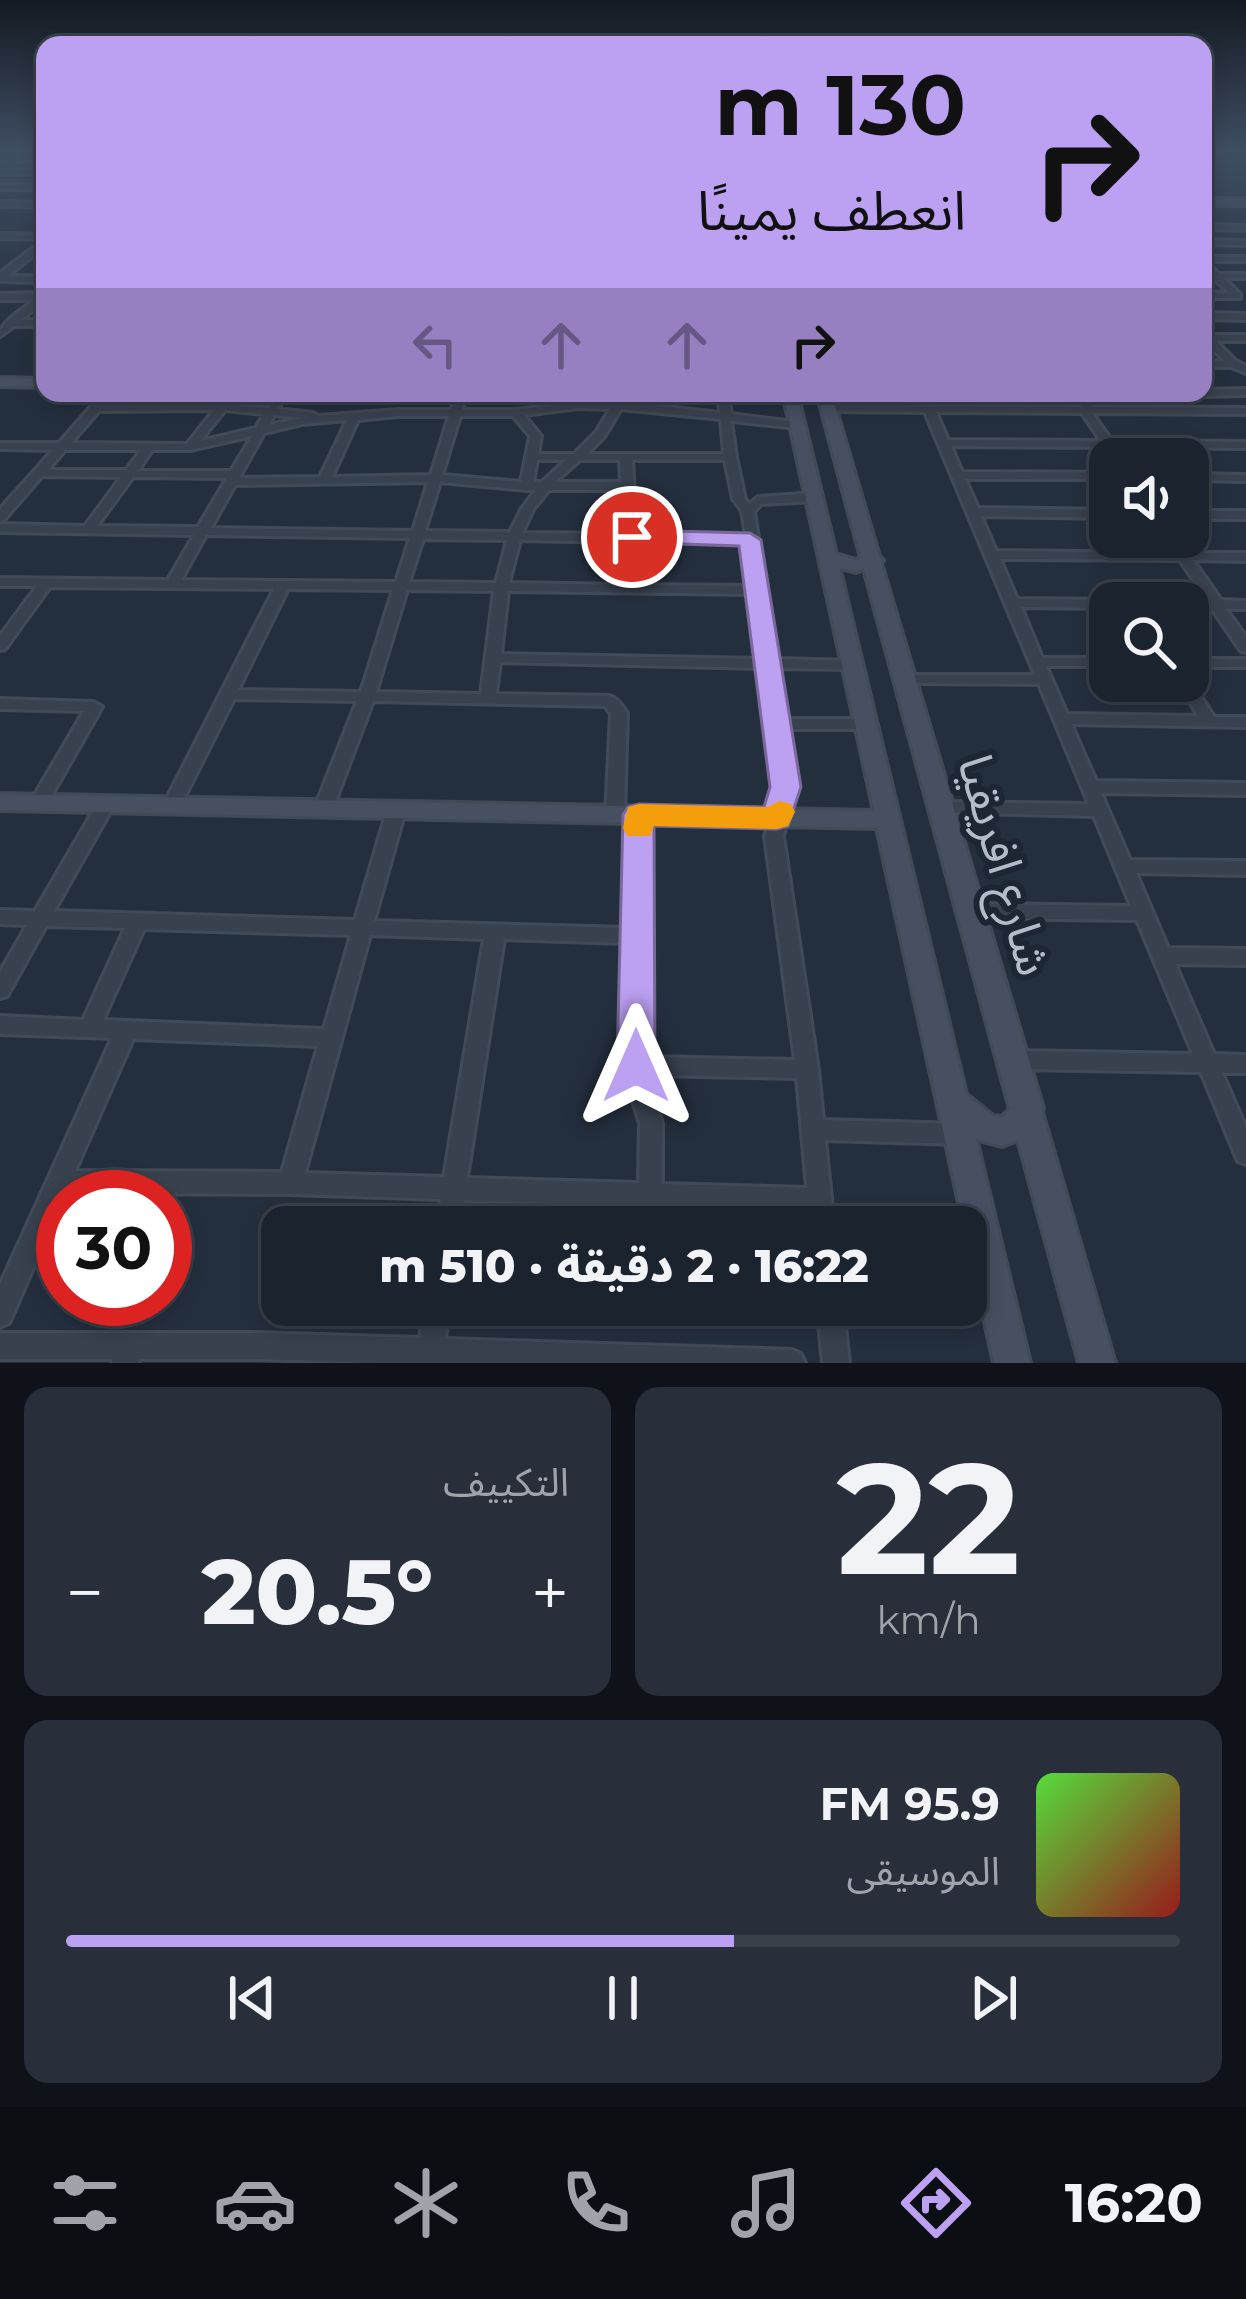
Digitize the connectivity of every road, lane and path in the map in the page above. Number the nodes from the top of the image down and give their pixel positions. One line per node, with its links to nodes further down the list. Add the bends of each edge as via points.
1 (1212, 227): 2 (street)
2 (1246, 228)
3 (0, 236): 4 (street)
4 (36, 239)
5 (1212, 242): 6 (street)
6 (1246, 243)
7 (36, 249): 8 (street)
8 (29, 256): 9 (street); 15 (street)
9 (36, 256)
10 (1246, 259): 11 (street)
11 (1212, 261)
12 (1212, 271): 13 (street)
13 (1216, 275): 14 (street); 17 (street)
14 (1246, 276)
15 (0, 278): 16 (street)
16 (36, 279)
17 (1241, 296)
18 (0, 297): 19 (street)
19 (36, 297)
20 (36, 302): 23 (street)
21 (1212, 316): 22 (street)
22 (1246, 317)
23 (6, 322): 24 (street); 25 (street)
24 (36, 323)
25 (0, 333)
26 (1212, 336): 27 (street)
27 (1246, 338)
28 (1212, 342): 30 (street)
29 (1212, 364): 30 (street)
30 (1242, 366)
31 (0, 382): 32 (street)
32 (36, 382)
33 (1212, 394): 42 (street)
34 (102, 402): 45 (street)
35 (277, 402): 46 (street)
36 (459, 402): 49 (street)
37 (723, 402): 51 (street)
38 (792, 402): 54 (street)
39 (827, 402): 103 (street, شارع افريقيا)
40 (852, 402): 47 (street)
41 (1087, 402): 48 (street)
42 (1246, 402): 48 (street)
43 (221, 406): 45 (street); 46 (street); 64 (street)
44 (617, 406): 50 (street); 51 (street); 67 (street, via 608,430)
45 (97, 408): 62 (street)
46 (274, 408): 53 (street); 55 (street)
47 (929, 408): 48 (street); 57 (street)
48 (1085, 410): 56 (street)
49 (455, 412): 50 (street); 52 (street); 76 (street)
50 (516, 413): 65 (street, via 536,433)
51 (724, 415): 54 (street); 66 (street)
52 (353, 419): 53 (street); 73 (street)
53 (327, 420): 55 (street)
54 (798, 425): 83 (street)
55 (259, 434): 64 (street); 75 (street)
56 (1104, 438)
57 (944, 443): 58 (street); 71 (street)
58 (1089, 444)
59 (1209, 445): 60 (street)
60 (1246, 445)
61 (0, 446): 62 (street)
62 (65, 446): 63 (street); 69 (street)
63 (149, 447): 64 (street); 70 (street)
64 (190, 447)
65 (532, 457): 67 (street); 78 (street)
66 (730, 457): 68 (street); 84 (street)
67 (571, 458): 68 (street); 79 (street)
68 (626, 459): 80 (street)
69 (41, 472): 70 (street); 82 (street)
70 (130, 474): 75 (street); 91 (street)
71 (957, 475): 72 (street); 85 (street)
72 (1089, 476)
73 (326, 477): 75 (street); 76 (street)
74 (1209, 477): 77 (street)
75 (233, 478): 92 (street)
76 (434, 478): 78 (street); 93 (street)
77 (1246, 478)
78 (526, 486): 79 (street)
79 (544, 486): 80 (street); 94 (street)
80 (627, 486): 95 (street)
81 (0, 494): 82 (street)
82 (21, 494): 89 (street)
83 (815, 497): 84 (street, via 758,501); 101 (street)
84 (748, 511): 96 (street)
85 (973, 512): 86 (street); 97 (street)
86 (1089, 514)
87 (1209, 515): 88 (street)
88 (1246, 515)
89 (0, 517)
90 (0, 528): 91 (street)
91 (88, 530): 92 (street)
92 (203, 531): 93 (street); 106 (street)
93 (416, 535): 94 (street); 108 (street)
94 (514, 536): 95 (street); 109 (street)
95 (632, 537): 96 (street); 110 (street)
96 (750, 540): 111 (street)
97 (991, 555): 98 (street); 114 (street)
98 (1089, 556)
99 (1209, 556): 100 (street)
100 (1246, 557)
101 (830, 558): 103 (street, via 856,566); 113 (street)
102 (1185, 558): 117 (street)
103 (874, 560): 112 (street, شارع افريقيا)
104 (0, 582): 105 (street)
105 (46, 584): 106 (street); 119 (street)
106 (172, 584): 107 (street)
107 (283, 585): 108 (street); 130 (street)
108 (402, 587): 109 (street); 131 (street)
109 (504, 589): 110 (street); 121 (street)
110 (632, 590): 111 (street)
111 (760, 590): 124 (street)
112 (884, 596): 113 (street, via 853,586); 128 (street, شارع افريقيا)
113 (839, 597): 127 (street)
114 (1012, 603): 115 (street); 122 (street)
115 (1089, 604)
116 (1209, 604): 117 (street)
117 (1216, 604): 118 (street); 120 (street)
118 (1246, 604)
119 (0, 646)
120 (1246, 648)
121 (494, 658): 124 (street); 132 (street)
122 (1037, 662): 123 (street); 129 (street)
123 (1089, 662)
124 (767, 663): 127 (street); 138 (street)
125 (1209, 663): 126 (street)
126 (1246, 664)
127 (853, 665): 139 (street)
128 (906, 679): 129 (street); 146 (street, شارع افريقيا)
129 (1045, 680): 135 (street)
130 (228, 694): 131 (street); 145 (street)
131 (367, 696): 132 (street); 147 (street)
132 (488, 698): 150 (street, via 617,706)
133 (1198, 702): 136 (street)
134 (0, 704): 143 (street, via 94,707)
135 (1061, 719): 136 (street); 140 (street)
136 (1209, 721): 137 (street)
137 (1246, 722)
138 (777, 724): 139 (street); 151 (street, via 785,787)
139 (866, 724): 152 (street)
140 (1090, 787): 141 (street); 148 (street)
141 (1246, 789)
142 (0, 802): 143 (street)
143 (39, 802): 144 (street)
144 (105, 805): 145 (street); 158 (street)
145 (172, 806): 147 (street)
146 (942, 808): 148 (street); 155 (street, شارع افريقيا)
147 (323, 809): 149 (street)
148 (1100, 810): 153 (street)
149 (396, 811): 150 (street); 160 (street)
150 (627, 815): 151 (street); 162 (street)
151 (777, 818): 152 (street); 174 (street)
152 (888, 820): 175 (street)
153 (1124, 866): 154 (street); 156 (street)
154 (1246, 868)
155 (972, 911): 156 (street); 170 (street, شارع افريقيا)
156 (1144, 913): 163 (street)
157 (0, 917): 158 (street)
158 (40, 917): 159 (street); 165 (street)
159 (138, 921): 160 (street); 167 (street)
160 (361, 929): 161 (street); 169 (street)
161 (495, 933): 162 (street); 183 (street)
162 (637, 936): 173 (street)
163 (1162, 956): 164 (street); 171 (street)
164 (1246, 957)
165 (0, 990)
166 (0, 1024): 167 (street)
167 (89, 1029): 168 (street)
168 (126, 1030): 169 (street); 180 (street)
169 (330, 1038): 182 (street)
170 (1014, 1060): 171 (street); 176 (street, شارع افريقيا)
171 (1207, 1063): 172 (street); 179 (street)
172 (1246, 1064)
173 (636, 1066): 174 (street); 184 (street, via 651,1123)
174 (807, 1069): 177 (street)
175 (952, 1101): 176 (street, via 977,1126 1001,1133); 178 (street)
176 (1028, 1108): 199 (street, شارع افريقيا)
177 (815, 1130): 178 (street); 185 (street)
178 (960, 1134): 198 (street)
179 (1246, 1154)
180 (65, 1170)
181 (192, 1183): 182 (street)
182 (290, 1184): 183 (street)
183 (453, 1190): 184 (street); 186 (street)
184 (650, 1196): 185 (street)
185 (820, 1200): 187 (street)
186 (451, 1206)
187 (820, 1206)
188 (36, 1235): 189 (street)
189 (0, 1314)
190 (434, 1326): 195 (street)
191 (832, 1326): 197 (street)
192 (0, 1346): 193 (street)
193 (128, 1354): 194 (street)
194 (254, 1354): 195 (street)
195 (430, 1356): 196 (street)
196 (792, 1363)
197 (836, 1363)
198 (1012, 1363)
199 (1097, 1363)

